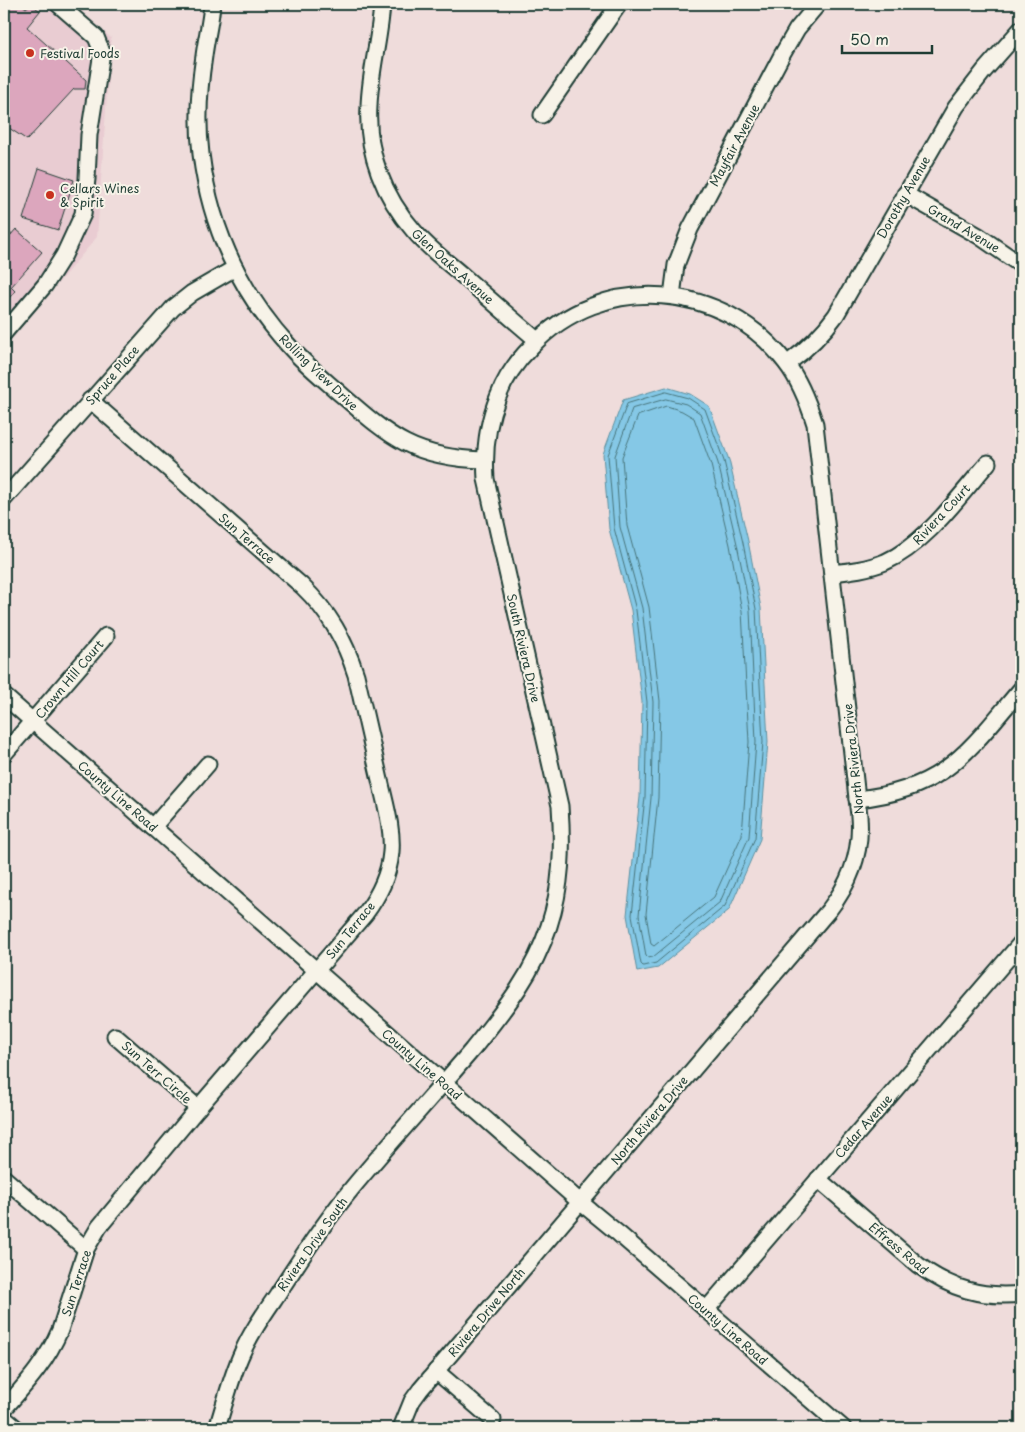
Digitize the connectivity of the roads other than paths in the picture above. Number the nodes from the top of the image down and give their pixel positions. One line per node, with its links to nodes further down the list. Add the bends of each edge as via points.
1 (58, 4): 12 (street, via 96,37 102,52 83,214 46,285)
2 (212, 4): 10 (street, Rolling View Drive, via 200,92 200,151 209,198)
3 (382, 4): 13 (street, Glen Oaks Avenue, via 369,127 372,151 389,196 421,238)
4 (619, 4): 7 (street)
5 (818, 4): 11 (street, Mayfair Avenue, via 797,29 782,55 690,229 676,265)
6 (1019, 37): 8 (street, Dorothy Avenue, via 980,76 956,107)
7 (542, 115)
8 (905, 194): 9 (street, Grand Avenue, via 979,236); 14 (street, Dorothy Avenue, via 836,315 812,344)
9 (1021, 265)
10 (235, 268): 15 (street, Spruce Place, via 173,308); 16 (street, Rolling View Drive, via 260,310 290,347 389,435 428,453)
11 (672, 296): 13 (street, South Riviera Drive, via 631,296 608,300 568,317); 14 (street, North Riviera Drive, via 692,299 737,318 774,347)
12 (4, 333)
13 (537, 340): 16 (street, South Riviera Drive, via 517,363 498,395 486,438)
14 (787, 364): 19 (street, North Riviera Drive, via 800,384 815,424)
15 (90, 400): 18 (street, Spruce Place); 29 (street, Sun Terrace, via 314,597 340,633 349,653 389,818 391,850 384,884 375,901)
16 (485, 460): 31 (street, South Riviera Drive, via 489,499 555,778 560,806 561,868 549,925 526,978 511,1002)
17 (988, 463): 19 (street, Riviera Court, via 918,542 885,562)
18 (4, 499)
19 (832, 574): 26 (street, North Riviera Drive)
20 (106, 636): 23 (street, Crown Hill Court)
21 (1021, 689): 26 (street, via 958,760 941,773 905,791)
22 (4, 696): 23 (street, County Line Road)
23 (32, 722): 24 (street, Crown Hill Court); 27 (street, County Line Road)
24 (4, 754)
25 (208, 764): 27 (street)
26 (857, 799): 35 (street, North Riviera Drive, via 859,844 849,879 840,896)
27 (153, 827): 29 (street, County Line Road)
28 (1021, 943): 34 (street, Cedar Avenue)
29 (317, 970): 31 (street, County Line Road); 32 (street, Sun Terrace)
30 (116, 1036): 32 (street, Sun Terr Circle)
31 (444, 1083): 35 (street, County Line Road); 44 (street, Riviera Drive South, via 336,1208 250,1335 236,1367)
32 (198, 1108): 36 (street, Sun Terrace, via 112,1209)
33 (4, 1178): 36 (street)
34 (818, 1179): 37 (street, Effress Road, via 933,1276 967,1291 988,1295); 38 (street, Cedar Avenue)
35 (580, 1202): 38 (street, County Line Road); 39 (street, Riviera Drive North)
36 (86, 1248): 40 (street, Sun Terrace, via 55,1343 34,1376)
37 (1021, 1294)
38 (706, 1310): 46 (street, County Line Road)
39 (436, 1371): 42 (street); 45 (street, Riviera Drive North, via 412,1401)
40 (4, 1409)
41 (4, 1418): 43 (street)
42 (493, 1420)
43 (16, 1428)
44 (218, 1428)
45 (401, 1428)
46 (843, 1428)

